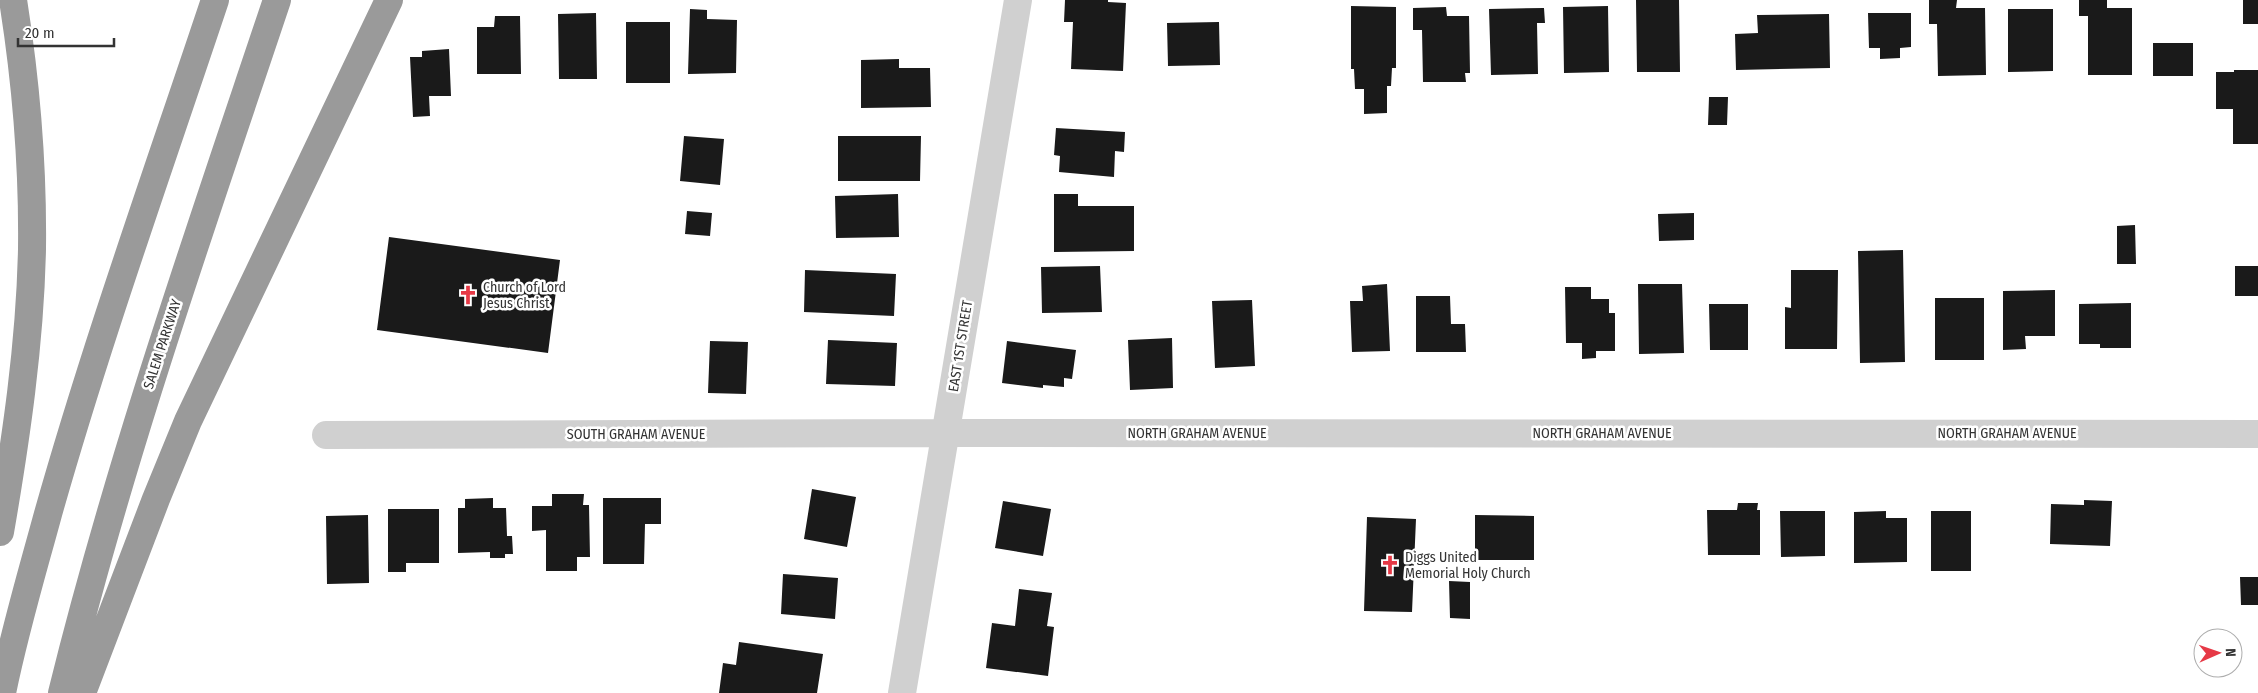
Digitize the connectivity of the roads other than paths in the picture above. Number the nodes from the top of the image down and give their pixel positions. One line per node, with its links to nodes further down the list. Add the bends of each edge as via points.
1 (12, 0): 9 (highway, via 27,106 32,250 21,395)
2 (215, 0): 10 (highway, via 68,446 32,571)
3 (277, 0): 11 (highway, SALEM PARKWAY, via 127,454 88,586)
4 (389, 0): 12 (highway, via 188,421)
5 (1018, 0): 6 (street, EAST 1ST STREET)
6 (945, 433): 7 (street, NORTH GRAHAM AVENUE); 8 (street, SOUTH GRAHAM AVENUE); 13 (street, EAST 1ST STREET)
7 (2258, 434)
8 (326, 435)
9 (0, 532)
10 (2, 693)
11 (62, 693)
12 (82, 693)
13 (902, 693)

